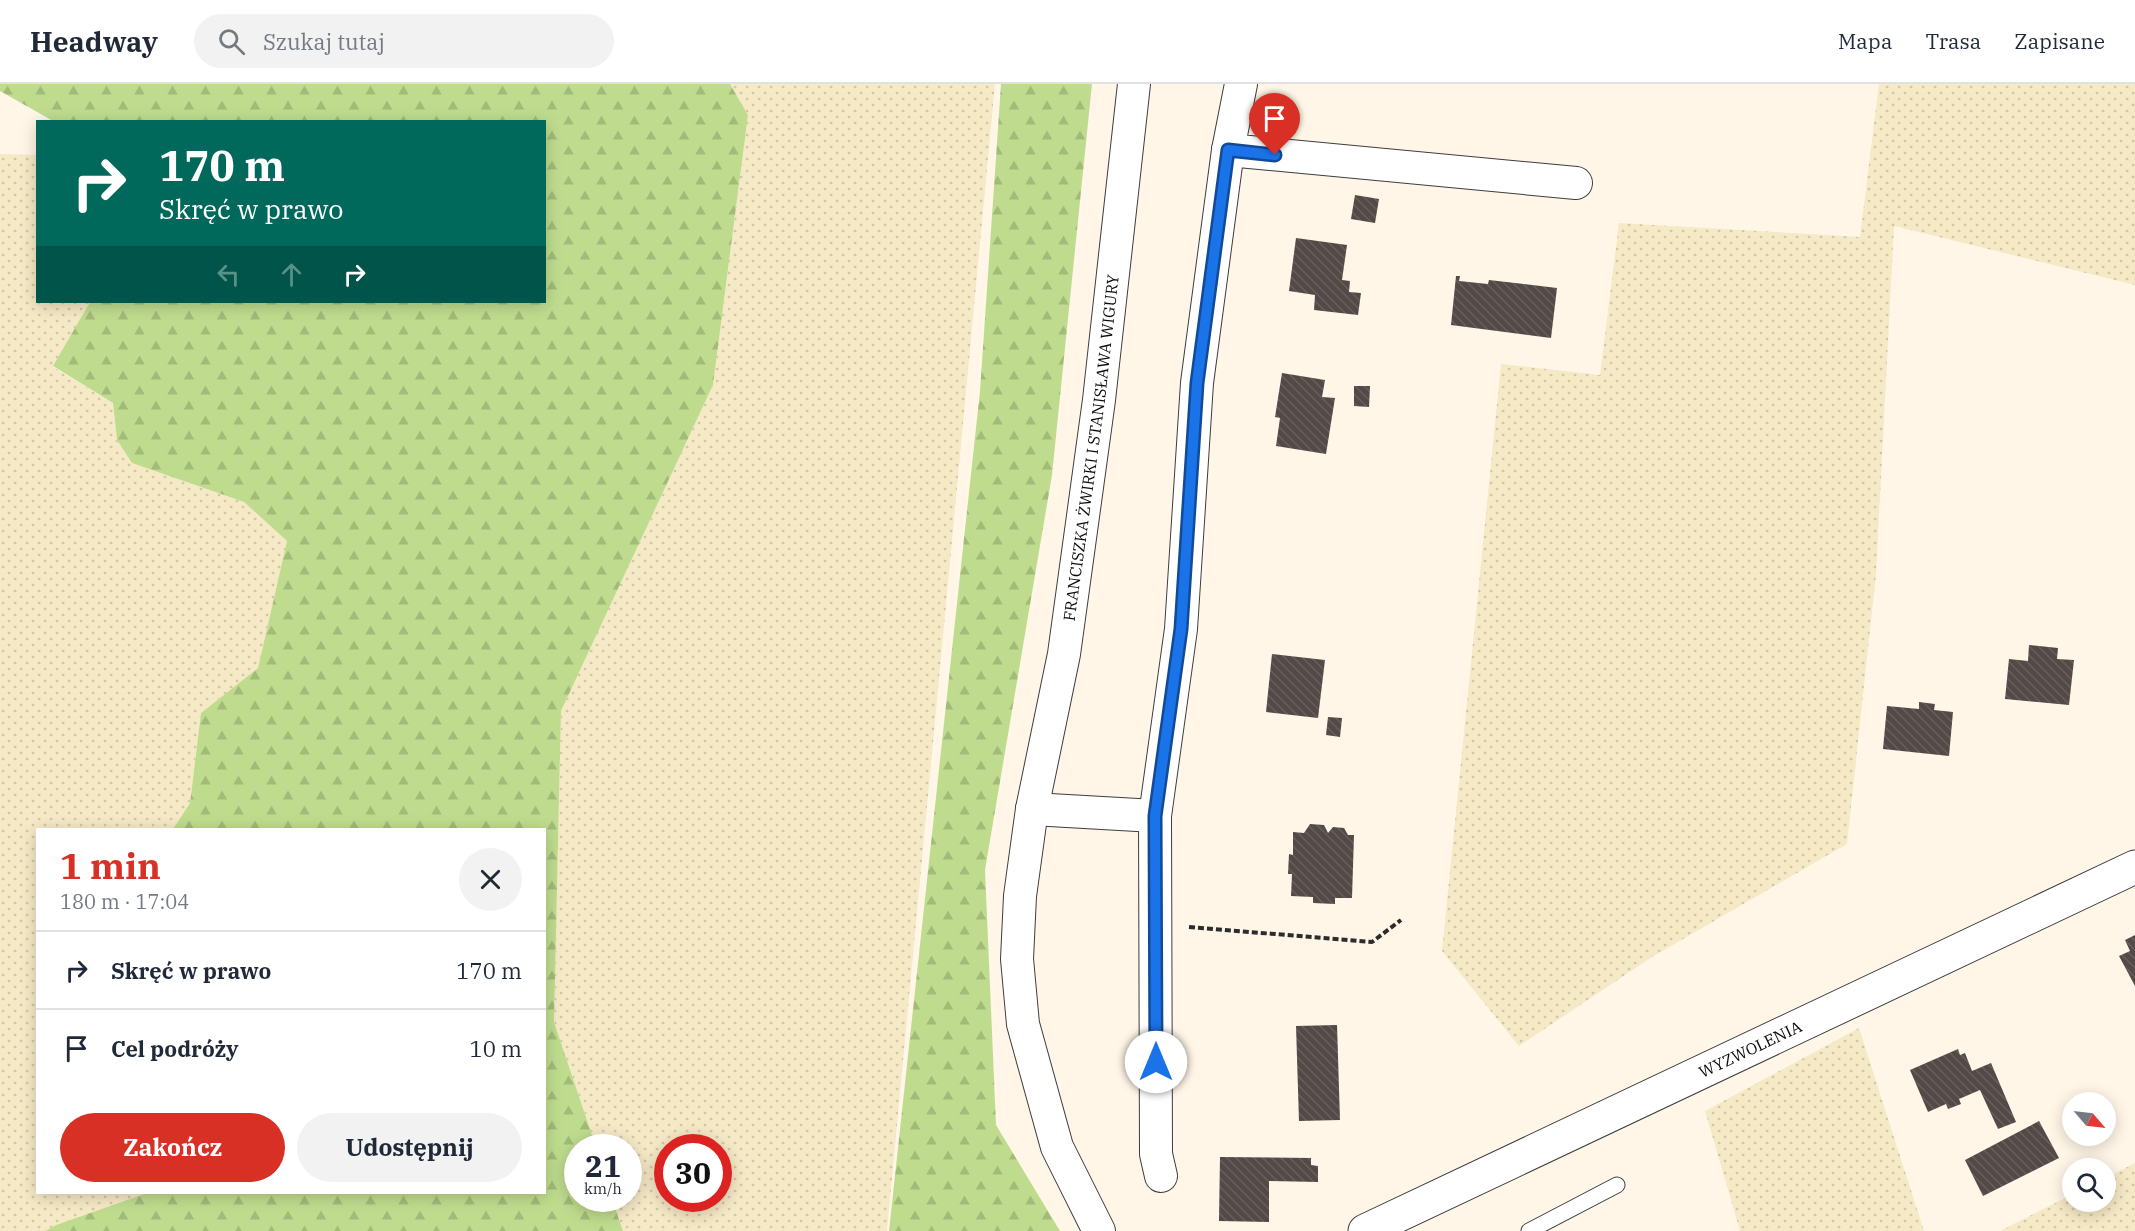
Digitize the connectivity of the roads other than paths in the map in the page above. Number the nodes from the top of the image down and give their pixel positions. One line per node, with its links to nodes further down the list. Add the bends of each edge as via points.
1 (1134, 84): 5 (street, FRANCISZKA ŻWIRKI I STANISŁAWA WIGURY, via 1074,585)
2 (1241, 84): 3 (street)
3 (1228, 150): 4 (street); 6 (street, via 1197,383 1181,629)
4 (1576, 183)
5 (1032, 809): 6 (street); 10 (street, FRANCISZKA ŻWIRKI I STANISŁAWA WIGURY, via 1020,896 1017,959 1023,1024 1057,1147)
6 (1155, 816): 8 (street, via 1156,1154)
7 (2135, 867): 11 (street, WYZWOLENIA)
8 (1161, 1176)
9 (1617, 1185): 12 (lane)
10 (1100, 1231)
11 (1365, 1231)
12 (1529, 1231)

